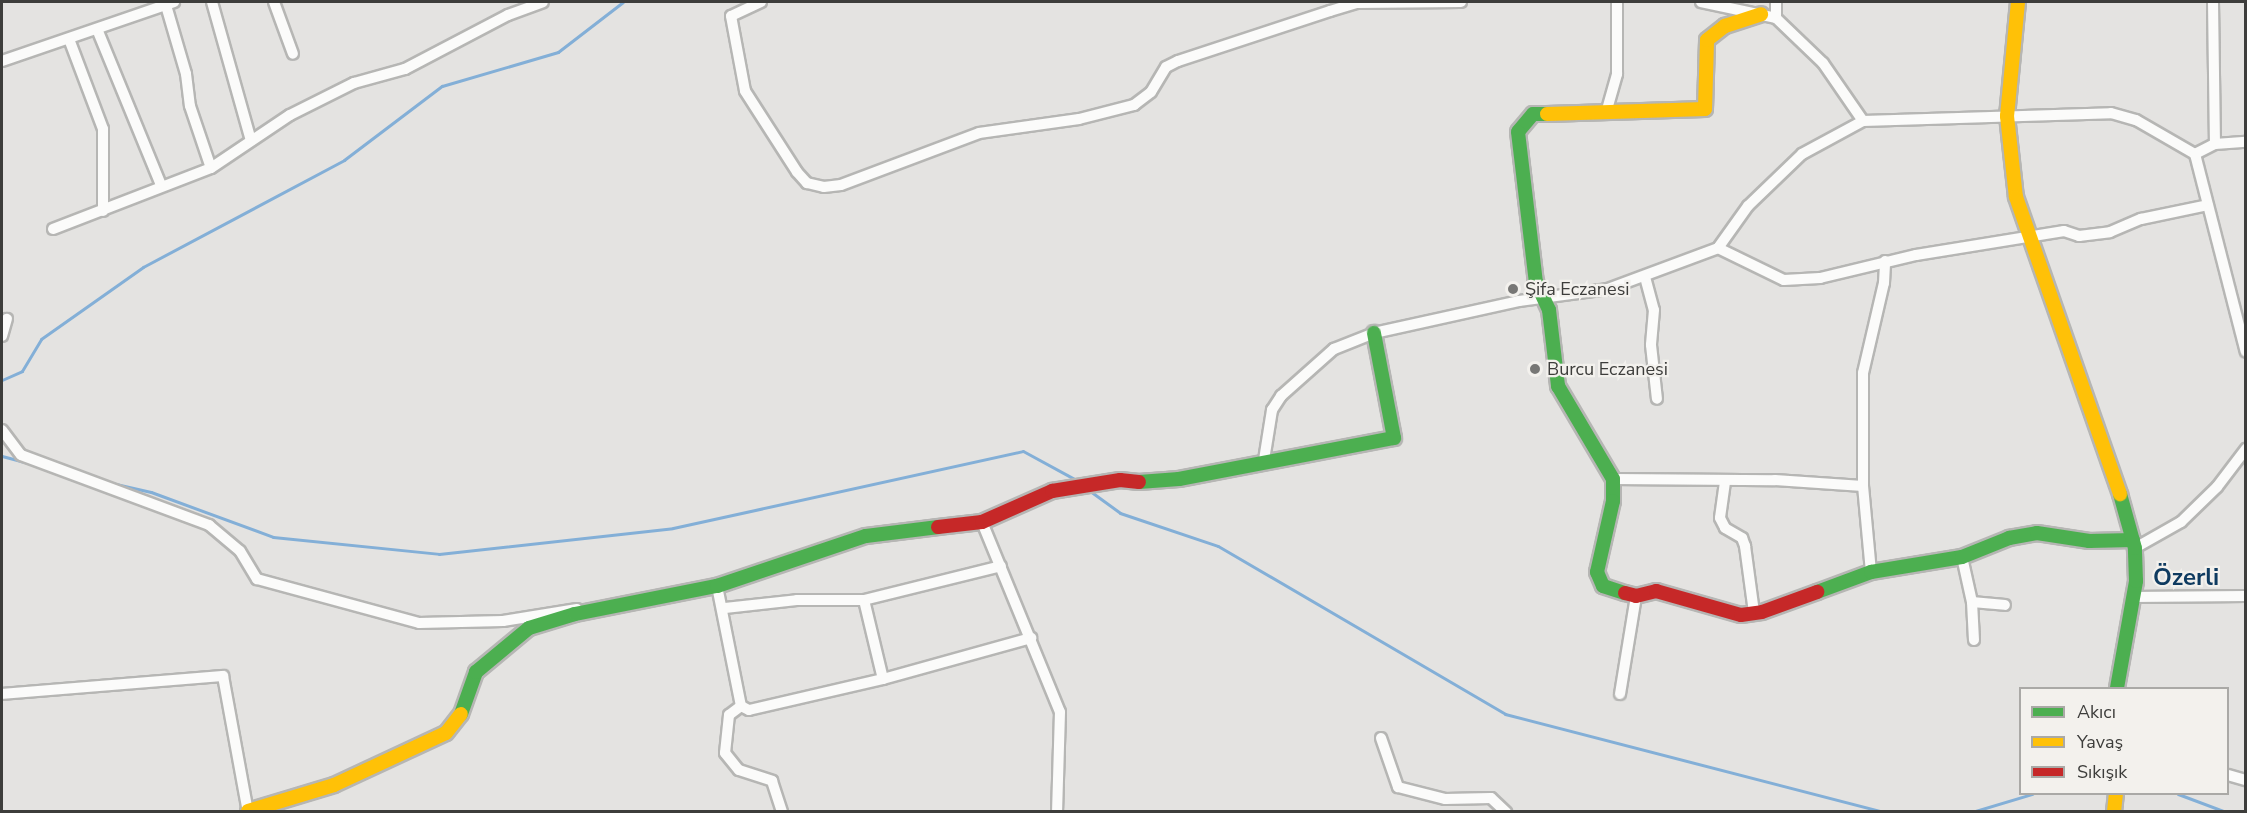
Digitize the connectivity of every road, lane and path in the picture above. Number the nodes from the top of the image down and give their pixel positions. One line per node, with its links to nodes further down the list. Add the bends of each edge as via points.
1 (168, 2): 15 (street); 27 (street, via 190,106)
2 (212, 2): 23 (street)
3 (274, 2): 17 (street)
4 (543, 2): 23 (street, via 508,15 405,69 354,83 290,115)
5 (761, 2): 6 (street, via 731,16 745,91 797,172 807,183 824,187 841,185 979,133 1079,119 1134,105 1151,92 1166,67 1178,61 1356,3)
6 (1461, 2)
7 (1617, 2): 20 (street, via 1617,74)
8 (1701, 2): 13 (street)
9 (1776, 2): 14 (street)
10 (2018, 2): 19 (street)
11 (2024, 2): 19 (street)
12 (2213, 2): 25 (street)
13 (1761, 14): 14 (street); 20 (street, via 1725,26 1707,40 1705,109)
14 (1776, 18): 22 (street, via 1823,63)
15 (97, 29): 16 (street); 28 (street)
16 (69, 39): 18 (street); 30 (street, via 103,129)
17 (293, 54)
18 (2, 60)
19 (2012, 60): 21 (street)
20 (1606, 113): 36 (street, via 1533,114 1518,132 1519,160)
21 (2007, 116): 22 (street); 26 (street, via 2111,113 2136,120); 32 (street, via 2010,162)
22 (1863, 121): 33 (street, via 1802,154 1748,206)
23 (251, 141): 27 (street)
24 (2246, 142): 25 (street)
25 (2215, 144): 26 (street)
26 (2195, 154): 29 (street)
27 (211, 168): 28 (street)
28 (161, 185): 30 (street)
29 (2208, 205): 32 (street, via 2141,219 2110,232 2079,236 2064,231); 40 (street)
30 (103, 211): 31 (street)
31 (53, 229)
32 (2030, 238): 34 (street); 49 (street)
33 (1718, 248): 34 (street, via 1784,280 1820,278); 35 (street)
34 (1885, 261): 47 (street, via 1884,284 1863,373)
35 (1645, 277): 36 (street, via 1608,289); 41 (street, via 1654,310 1651,345)
36 (1542, 298): 38 (street); 45 (street, via 1549,310 1558,386)
37 (7, 319): 39 (street)
38 (1374, 333): 44 (street, via 1334,349 1281,396 1272,410); 44 (street, via 1394,438)
39 (2, 336)
40 (2246, 352)
41 (1657, 399)
42 (2, 430): 60 (street, via 21,455 209,525 240,551 257,579 419,623 503,621 551,612)
43 (2246, 449): 49 (street, via 2181,522 2155,541)
44 (1264, 460): 48 (street, via 1153,483 1120,480 1052,491)
45 (1613, 479): 46 (street); 54 (street, via 1613,501 1597,572 1602,586)
46 (1725, 482): 47 (street, via 1775,480); 62 (street, via 1720,518 1725,528 1742,538 1745,546)
47 (1863, 486): 52 (street)
48 (982, 522): 51 (street); 53 (street, via 866,536)
49 (2134, 544): 50 (street, via 2037,533 2009,538); 55 (street)
50 (1962, 557): 52 (street); 58 (street)
51 (1001, 566): 57 (street); 63 (street)
52 (1871, 572): 62 (street)
53 (717, 586): 60 (street); 61 (street)
54 (1636, 596): 62 (street, via 1656,591 1741,615); 68 (street)
55 (2132, 597): 56 (street); 66 (street)
56 (2246, 597)
57 (864, 600): 61 (street, via 797,600); 65 (street)
58 (1972, 602): 59 (street); 64 (street)
59 (2005, 605)
60 (625, 606): 73 (street, via 575,614 529,628 476,672 463,711 446,733 334,785 280,798)
61 (725, 608): 69 (street)
62 (1754, 613)
63 (1031, 638): 65 (street); 75 (street, via 1060,712)
64 (1974, 640)
65 (883, 679): 69 (street, via 749,710)
66 (2117, 687)
67 (2, 694): 73 (street, via 223,676)
68 (1620, 694)
69 (741, 706): 74 (street, via 729,715 725,753 739,770 772,782)
70 (1381, 738): 76 (street, via 1398,787 1445,799 1491,798)
71 (2229, 775): 72 (street)
72 (2246, 780)
73 (248, 811)
74 (782, 812)
75 (1057, 812)
76 (1506, 812)

